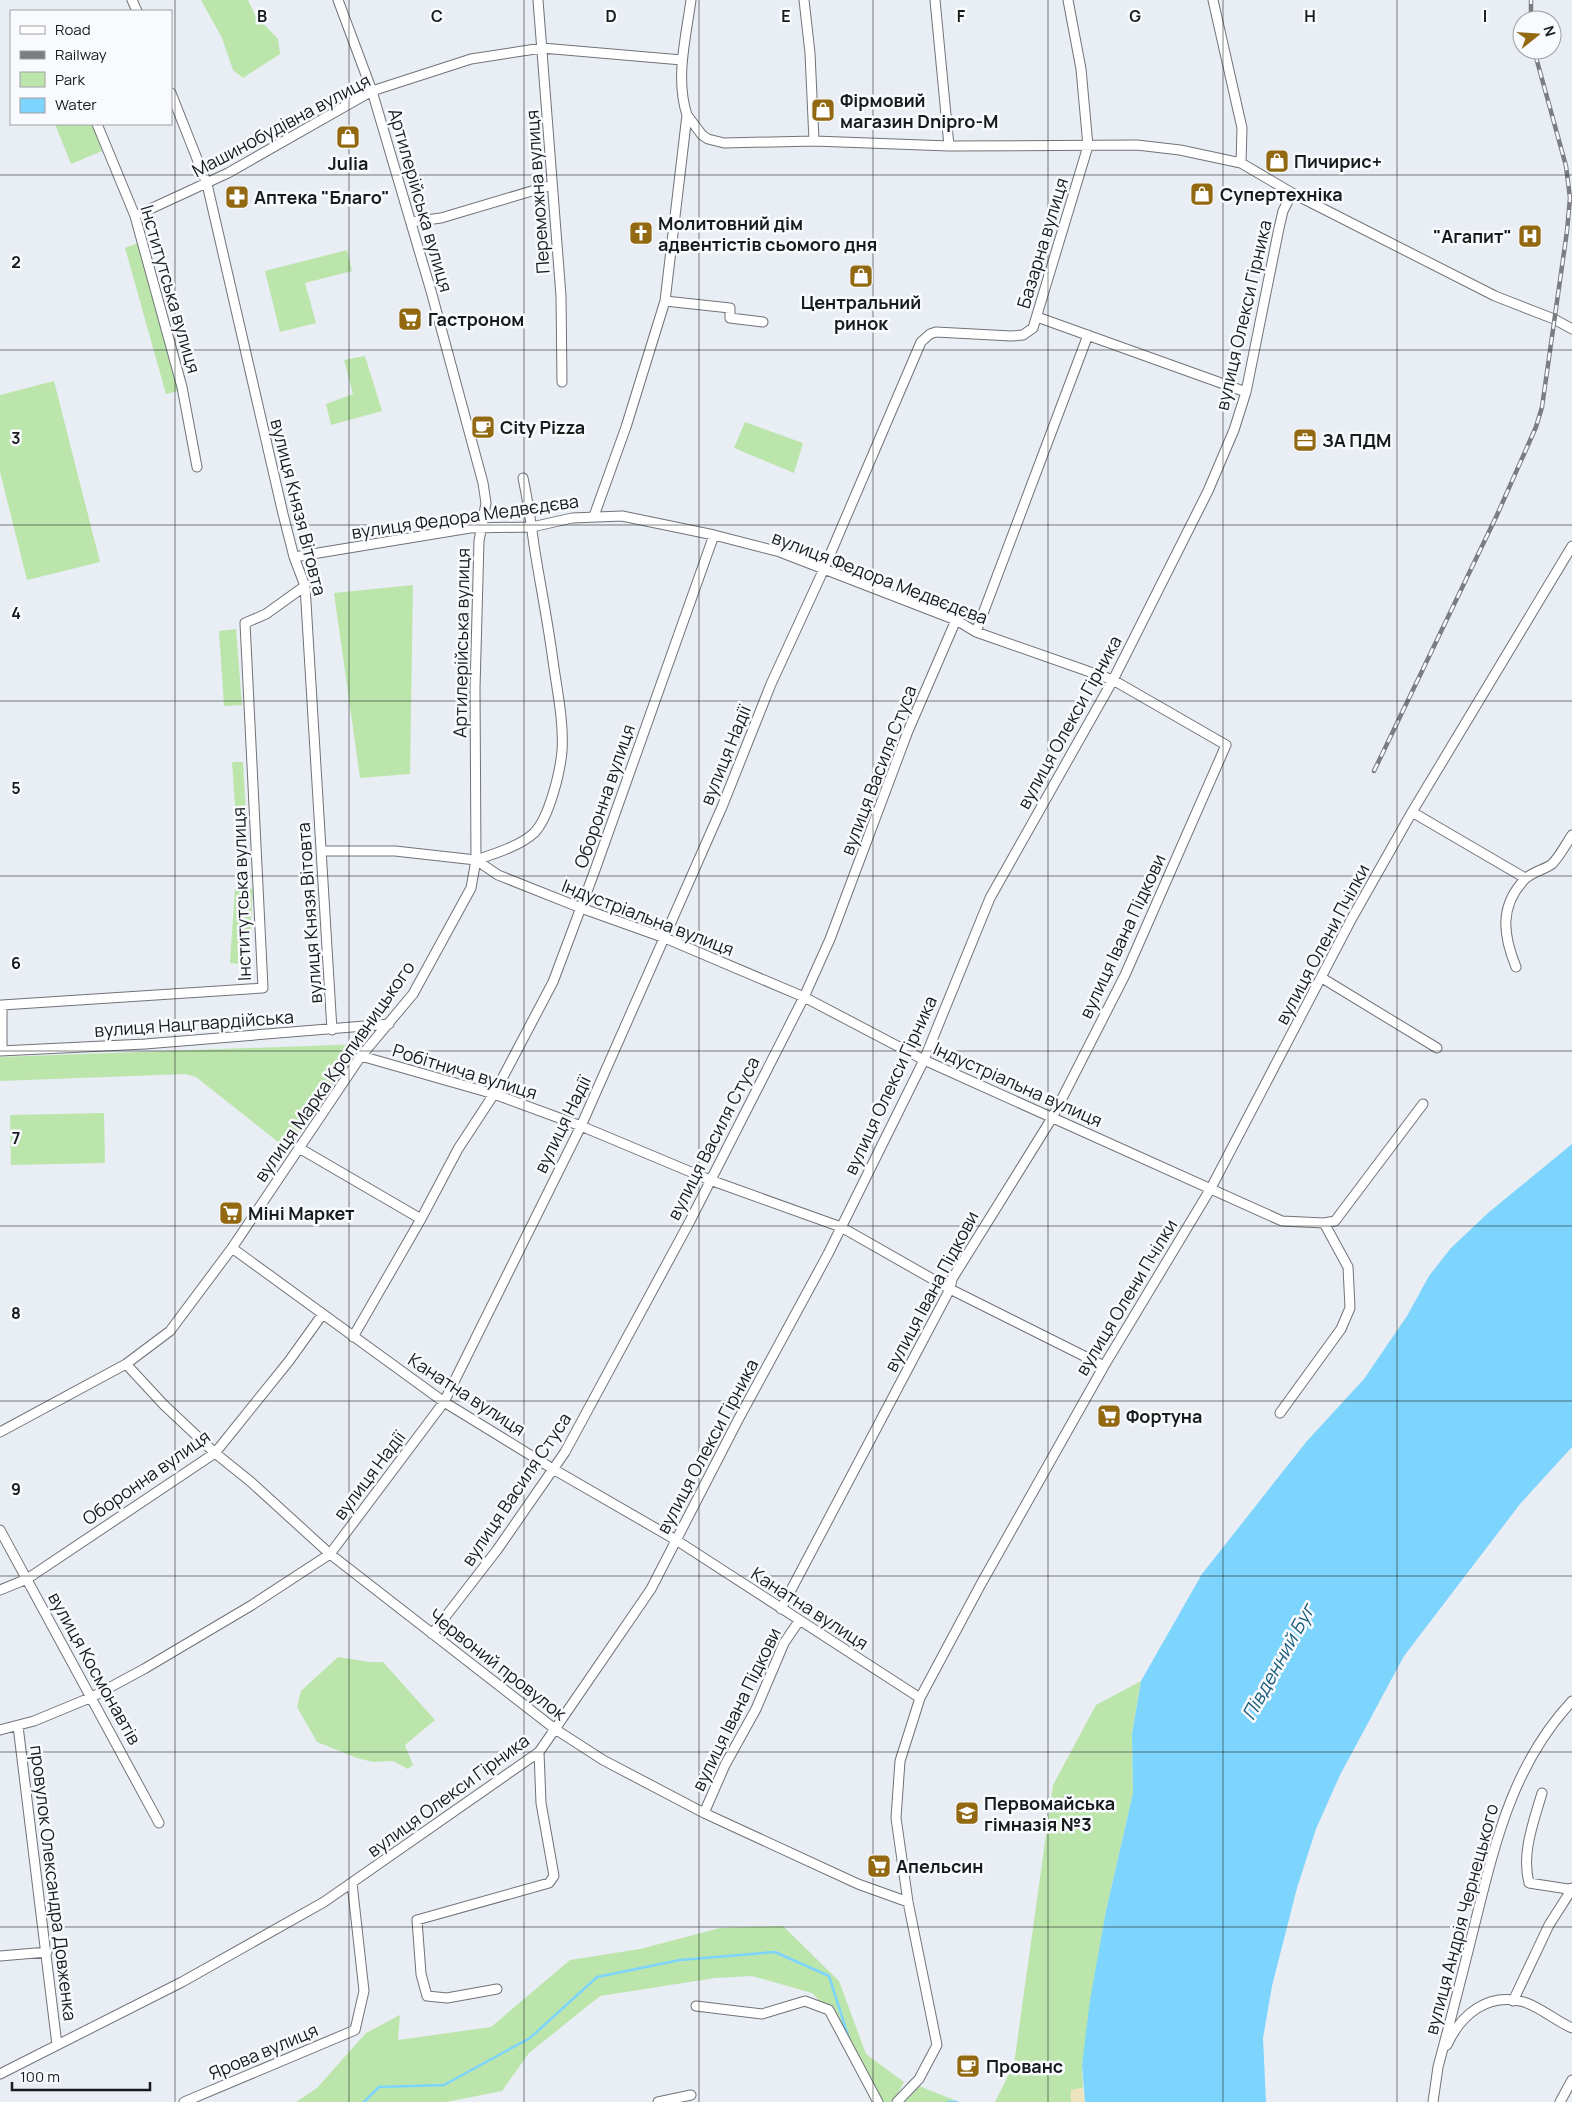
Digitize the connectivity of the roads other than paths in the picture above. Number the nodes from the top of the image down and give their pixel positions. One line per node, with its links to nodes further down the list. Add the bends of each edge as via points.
1 (338, 0): 10 (street, Артилерійська вулиця)
2 (538, 0): 8 (street, Переможна вулиця)
3 (691, 0): 9 (street)
4 (804, 0): 14 (street)
5 (934, 0): 15 (street)
6 (1068, 0): 16 (street, via 1081,69)
7 (1213, 0): 17 (street, via 1242,128)
8 (542, 48): 9 (street, Машинобудівна вулиця); 10 (street, Машинобудівна вулиця, via 471,60); 19 (street, Переможна вулиця)
9 (682, 60): 12 (street, via 683,101)
10 (372, 91): 18 (street, Машинобудівна вулиця); 22 (street, Артилерійська вулиця)
11 (172, 96): 18 (street, вулиця Князя Вітовта)
12 (687, 116): 14 (street, via 702,135 716,142); 23 (street)
13 (97, 125): 21 (street, Інститутська вулиця)
14 (814, 141): 15 (street)
15 (949, 146): 16 (street)
16 (1088, 146): 17 (street, via 1138,145); 24 (street, Базарна вулиця)
17 (1241, 163): 20 (street)
18 (207, 184): 21 (street, Машинобудівна вулиця); 38 (street, вулиця Князя Вітовта)
19 (552, 186): 22 (street, via 441,218); 29 (street, Переможна вулиця, via 561,296)
20 (1292, 193): 26 (street, via 1495,296); 30 (street, вулиця Олекси Гірника, via 1279,228)
21 (135, 216): 31 (street, Інститутська вулиця, via 182,387)
22 (411, 222): 34 (street, Артилерійська вулиця, via 483,483 486,502)
23 (665, 301): 25 (street, via 730,308 730,318); 33 (street, via 632,410)
24 (1037, 317): 27 (street); 28 (street, Базарна вулиця, via 1033,328 1023,335 945,332)
25 (763, 322)
26 (1572, 329)
27 (1088, 335): 30 (street); 42 (street)
28 (925, 337): 39 (street, вулиця Надії)
29 (562, 382)
30 (1246, 392): 43 (street, вулиця Олекси Гірника, via 1208,491)
31 (197, 467)
32 (523, 478): 35 (street)
33 (594, 516): 35 (street, вулиця Федора Медвєдєва); 36 (street, вулиця Федора Медвєдєва, via 622,516)
34 (481, 527): 35 (street, вулиця Федора Медвєдєва); 38 (street, вулиця Федора Медвєдєва); 48 (street, Артилерійська вулиця, via 475,688)
35 (532, 527): 48 (street, via 552,652 562,752 546,812 534,833)
36 (714, 535): 39 (street, вулиця Федора Медвєдєва, via 780,552); 50 (street, Оборонна вулиця)
37 (1572, 546): 45 (street, вулиця Олени Пчілки)
38 (294, 557): 40 (street, вулиця Князя Вітовта)
39 (824, 570): 41 (street, вулиця Федора Медвєдєва); 51 (street, вулиця Надії, via 771,684)
40 (305, 586): 47 (street, вулиця Князя Вітовта); 58 (street, Інститутська вулиця, via 266,614 245,623 262,988 2,1005)
41 (956, 620): 42 (street, вулиця Федора Медвєдєва); 54 (street, вулиця Василя Стуса, via 908,731 830,939)
42 (976, 632): 43 (street, вулиця Федора Медвєдєва)
43 (1113, 680): 44 (street, вулиця Федора Медвєдєва); 60 (street, вулиця Олекси Гірника, via 990,898)
44 (1226, 745): 63 (street, вулиця Івана Підкови, via 1125,975)
45 (1412, 812): 49 (street); 53 (street, вулиця Олени Пчілки)
46 (1570, 841): 49 (street, via 1552,864)
47 (321, 851): 48 (street, via 394,851); 56 (street, вулиця Князя Вітовта)
48 (476, 860): 50 (street, Індустріальна вулиця, via 498,875); 55 (street, вулиця Марка Кропивницького, via 471,888 452,925 413,994)
49 (1525, 878): 52 (street, via 1514,894 1505,922 1507,941)
50 (581, 908): 51 (street, Індустріальна вулиця); 61 (street, Оборонна вулиця, via 553,982)
51 (665, 938): 54 (street, Індустріальна вулиця); 64 (street, вулиця Надії)
52 (1516, 967)
53 (1322, 978): 57 (street); 67 (street, вулиця Олени Пчілки)
54 (804, 996): 60 (street, Індустріальна вулиця); 66 (street, вулиця Василя Стуса)
55 (389, 1024): 56 (street, вулиця Нацгвардійська); 59 (street, вулиця Марка Кропивницького)
56 (332, 1030): 58 (street, вулиця Нацгвардійська)
57 (1437, 1048)
58 (1, 1051)
59 (361, 1056): 61 (street, Робітнича вулиця); 65 (street, вулиця Марка Кропивницького)
60 (924, 1060): 63 (street, Індустріальна вулиця); 70 (street, вулиця Олекси Гірника)
61 (494, 1094): 64 (street, Робітнича вулиця); 68 (street, Оборонна вулиця, via 458,1149)
62 (1424, 1104): 69 (street, via 1335,1220)
63 (1052, 1118): 67 (street, Індустріальна вулиця); 72 (street, вулиця Івана Підкови, via 979,1232 952,1279)
64 (581, 1126): 66 (street, Робітнича вулиця); 77 (street, вулиця Надії)
65 (299, 1148): 68 (street); 71 (street, вулиця Марка Кропивницького)
66 (710, 1180): 70 (street, Робітнича вулиця); 81 (street, вулиця Василя Стуса)
67 (1211, 1188): 69 (street, Індустріальна вулиця, via 1282,1221); 76 (street, вулиця Олени Пчілки)
68 (422, 1219): 74 (street, Оборонна вулиця)
69 (1324, 1223): 78 (street, via 1348,1267 1350,1308 1341,1329)
70 (842, 1227): 72 (street, Робітнича вулиця); 83 (street, вулиця Олекси Гірника)
71 (232, 1248): 73 (street, Канатна вулиця); 75 (street, вулиця Марка Кропивницького, via 170,1332)
72 (950, 1289): 76 (street, Робітнича вулиця); 87 (street, вулиця Івана Підкови)
73 (322, 1315): 74 (street, Канатна вулиця); 80 (street, Оборонна вулиця)
74 (353, 1337): 77 (street, Канатна вулиця)
75 (126, 1364): 79 (street, вулиця Марка Кропивницького); 80 (street, Червоний провулок)
76 (1104, 1366): 91 (street, вулиця Олени Пчілки)
77 (444, 1402): 81 (street, Канатна вулиця); 84 (street, вулиця Надії)
78 (1280, 1413)
79 (0, 1432)
80 (215, 1453): 84 (street, Червоний провулок); 85 (street, Оборонна вулиця)
81 (553, 1469): 83 (street, Канатна вулиця); 89 (street, вулиця Василя Стуса, via 497,1550)
82 (0, 1530): 85 (street, вулиця Космонавтів)
83 (676, 1540): 87 (street, Канатна вулиця); 94 (street, вулиця Олекси Гірника, via 651,1589)
84 (330, 1554): 89 (street, Червоний провулок); 90 (street, вулиця Надії, via 252,1605)
85 (27, 1579): 86 (street, Оборонна вулиця); 90 (street, вулиця Космонавтів)
86 (0, 1590)
87 (781, 1609): 88 (street, Канатна вулиця)
88 (799, 1621): 91 (street, Канатна вулиця); 98 (street, вулиця Івана Підкови, via 784,1643 756,1709)
89 (432, 1634): 94 (street, Червоний провулок)
90 (92, 1697): 93 (street, вулиця Надії); 99 (street, вулиця Космонавтів)
91 (920, 1698): 102 (street, вулиця Олени Пчілки, via 900,1761 896,1818)
92 (1572, 1701): 110 (street, вулиця Андрія Чернецького, via 1559,1714 1524,1768 1498,1832)
93 (18, 1726): 95 (street, вулиця Надії); 103 (street, провулок Олександра Довженка)
94 (555, 1729): 96 (street, вулиця Олекси Гірника); 98 (street, Червоний провулок, via 603,1760)
95 (0, 1730)
96 (539, 1752): 100 (street, вулиця Олекси Гірника); 105 (street, via 542,1803 554,1876 549,1883 417,1920 421,1974 427,1996 447,1998)
97 (1542, 1793): 101 (street, via 1529,1837 1526,1874 1529,1883)
98 (704, 1813): 102 (street, Червоний провулок, via 858,1884)
99 (160, 1823)
100 (352, 1883): 109 (street, вулиця Олекси Гірника, via 182,1982); 114 (street, Ярова вулиця, via 364,1991 355,2030)
101 (1572, 1888): 106 (street, via 1549,1925)
102 (908, 1902): 117 (street, вулиця Олени Пчілки, via 936,2045 919,2080)
103 (47, 1952): 104 (street); 109 (street, провулок Олександра Довженка)
104 (0, 1956)
105 (497, 1990)
106 (1513, 2001): 108 (street, via 1524,2002); 110 (street, via 1497,2000 1470,2011 1451,2037)
107 (696, 2006): 116 (street, via 762,2014 805,2002 829,2010)
108 (1572, 2028)
109 (57, 2045): 111 (street, вулиця Олекси Гірника)
110 (1438, 2067): 118 (street, вулиця Андрія Чернецького)
111 (0, 2074)
112 (1572, 2080): 119 (street)
113 (691, 2095): 115 (street)
114 (184, 2102)
115 (658, 2102)
116 (878, 2102)
117 (897, 2102)
118 (1433, 2102)
119 (1560, 2102)

